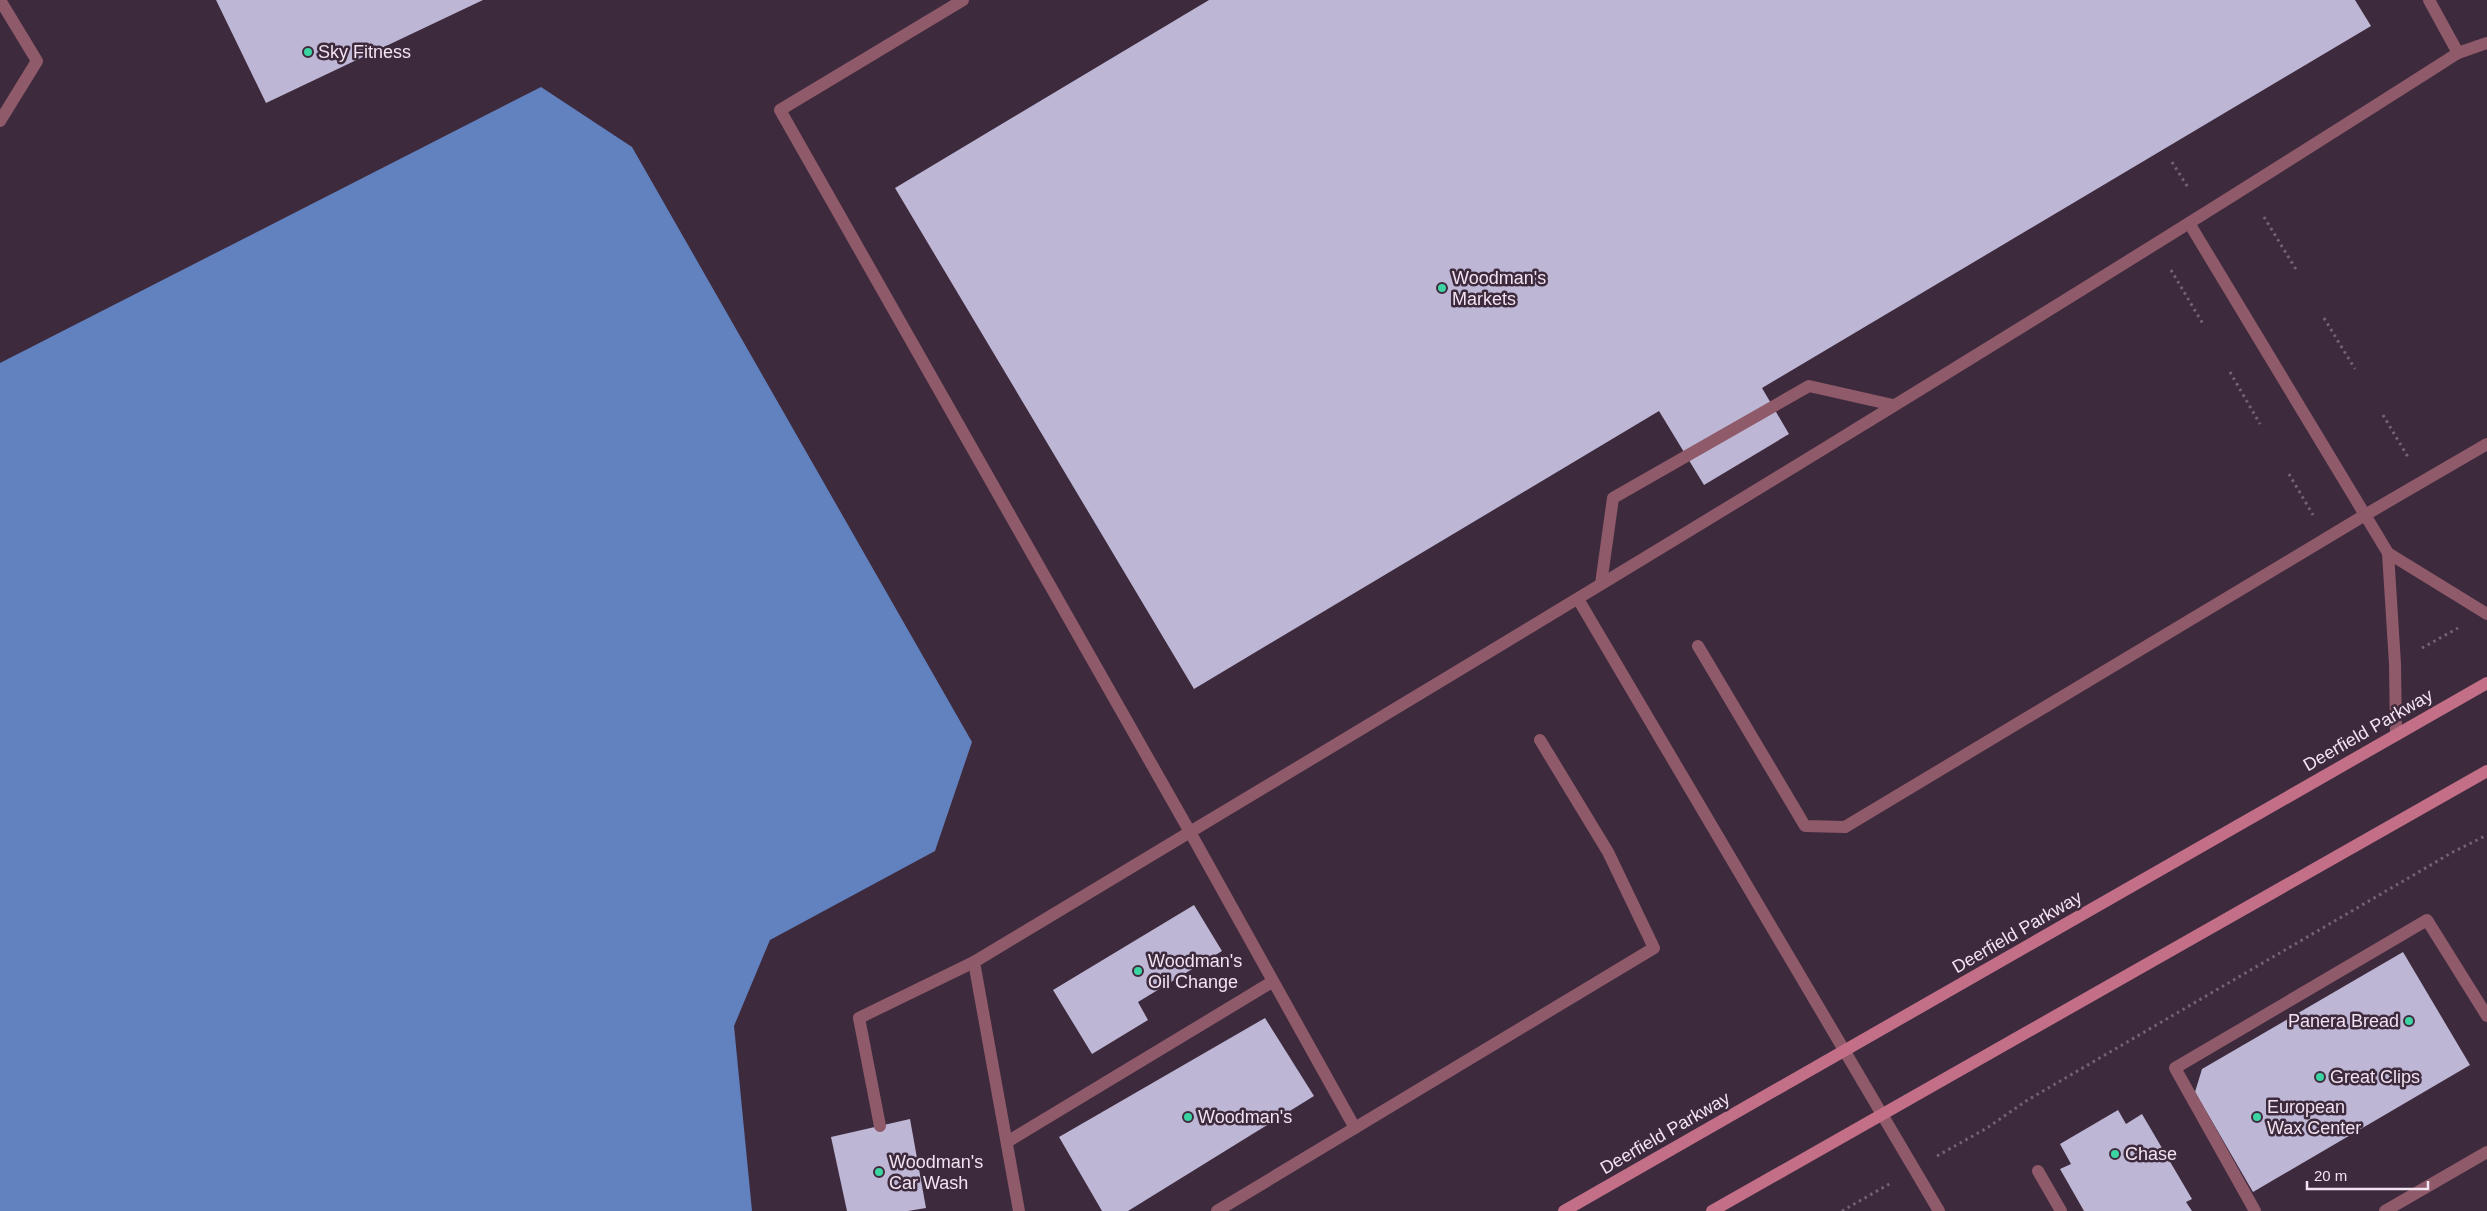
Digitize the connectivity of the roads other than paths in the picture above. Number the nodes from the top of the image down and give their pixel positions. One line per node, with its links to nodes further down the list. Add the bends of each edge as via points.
1 (0, 0): 6 (lane, via 37,61)
2 (963, 0): 20 (lane, via 780,110)
3 (2429, 0): 5 (lane)
4 (2487, 43): 5 (lane)
5 (2458, 53): 7 (lane)
6 (0, 121)
7 (2189, 223): 8 (lane); 10 (lane)
8 (1894, 405): 12 (lane); 12 (lane, via 1809,386 1613,498)
9 (2487, 444): 10 (lane)
10 (2365, 514): 11 (lane); 15 (lane, via 1845,826 1805,826)
11 (2388, 553): 14 (lane); 17 (lane, via 2396,664)
12 (1601, 584): 13 (lane)
13 (1578, 599): 20 (lane); 24 (lane)
14 (2487, 614)
15 (1698, 646)
16 (2487, 683): 17 (main road, Deerfield Parkway)
17 (2396, 734): 24 (main road, Deerfield Parkway)
18 (1540, 740): 27 (lane, via 1608,852 1654,948)
19 (2487, 771): 25 (main road)
20 (1190, 832): 21 (lane); 22 (lane)
21 (974, 962): 26 (lane, via 859,1018); 28 (lane)
22 (1272, 982): 27 (lane); 28 (lane)
23 (2487, 1016): 37 (lane, via 2428,920 2175,1068)
24 (1844, 1050): 25 (lane); 33 (main road, Deerfield Parkway)
25 (1882, 1113): 34 (main road); 35 (lane)
26 (880, 1126)
27 (1355, 1128): 32 (lane)
28 (1007, 1142): 31 (lane)
29 (2487, 1152): 38 (lane)
30 (2038, 1171): 36 (lane)
31 (1019, 1211)
32 (1217, 1211)
33 (1564, 1211)
34 (1712, 1211)
35 (1939, 1211)
36 (2061, 1211)
37 (2255, 1211)
38 (2385, 1211)

